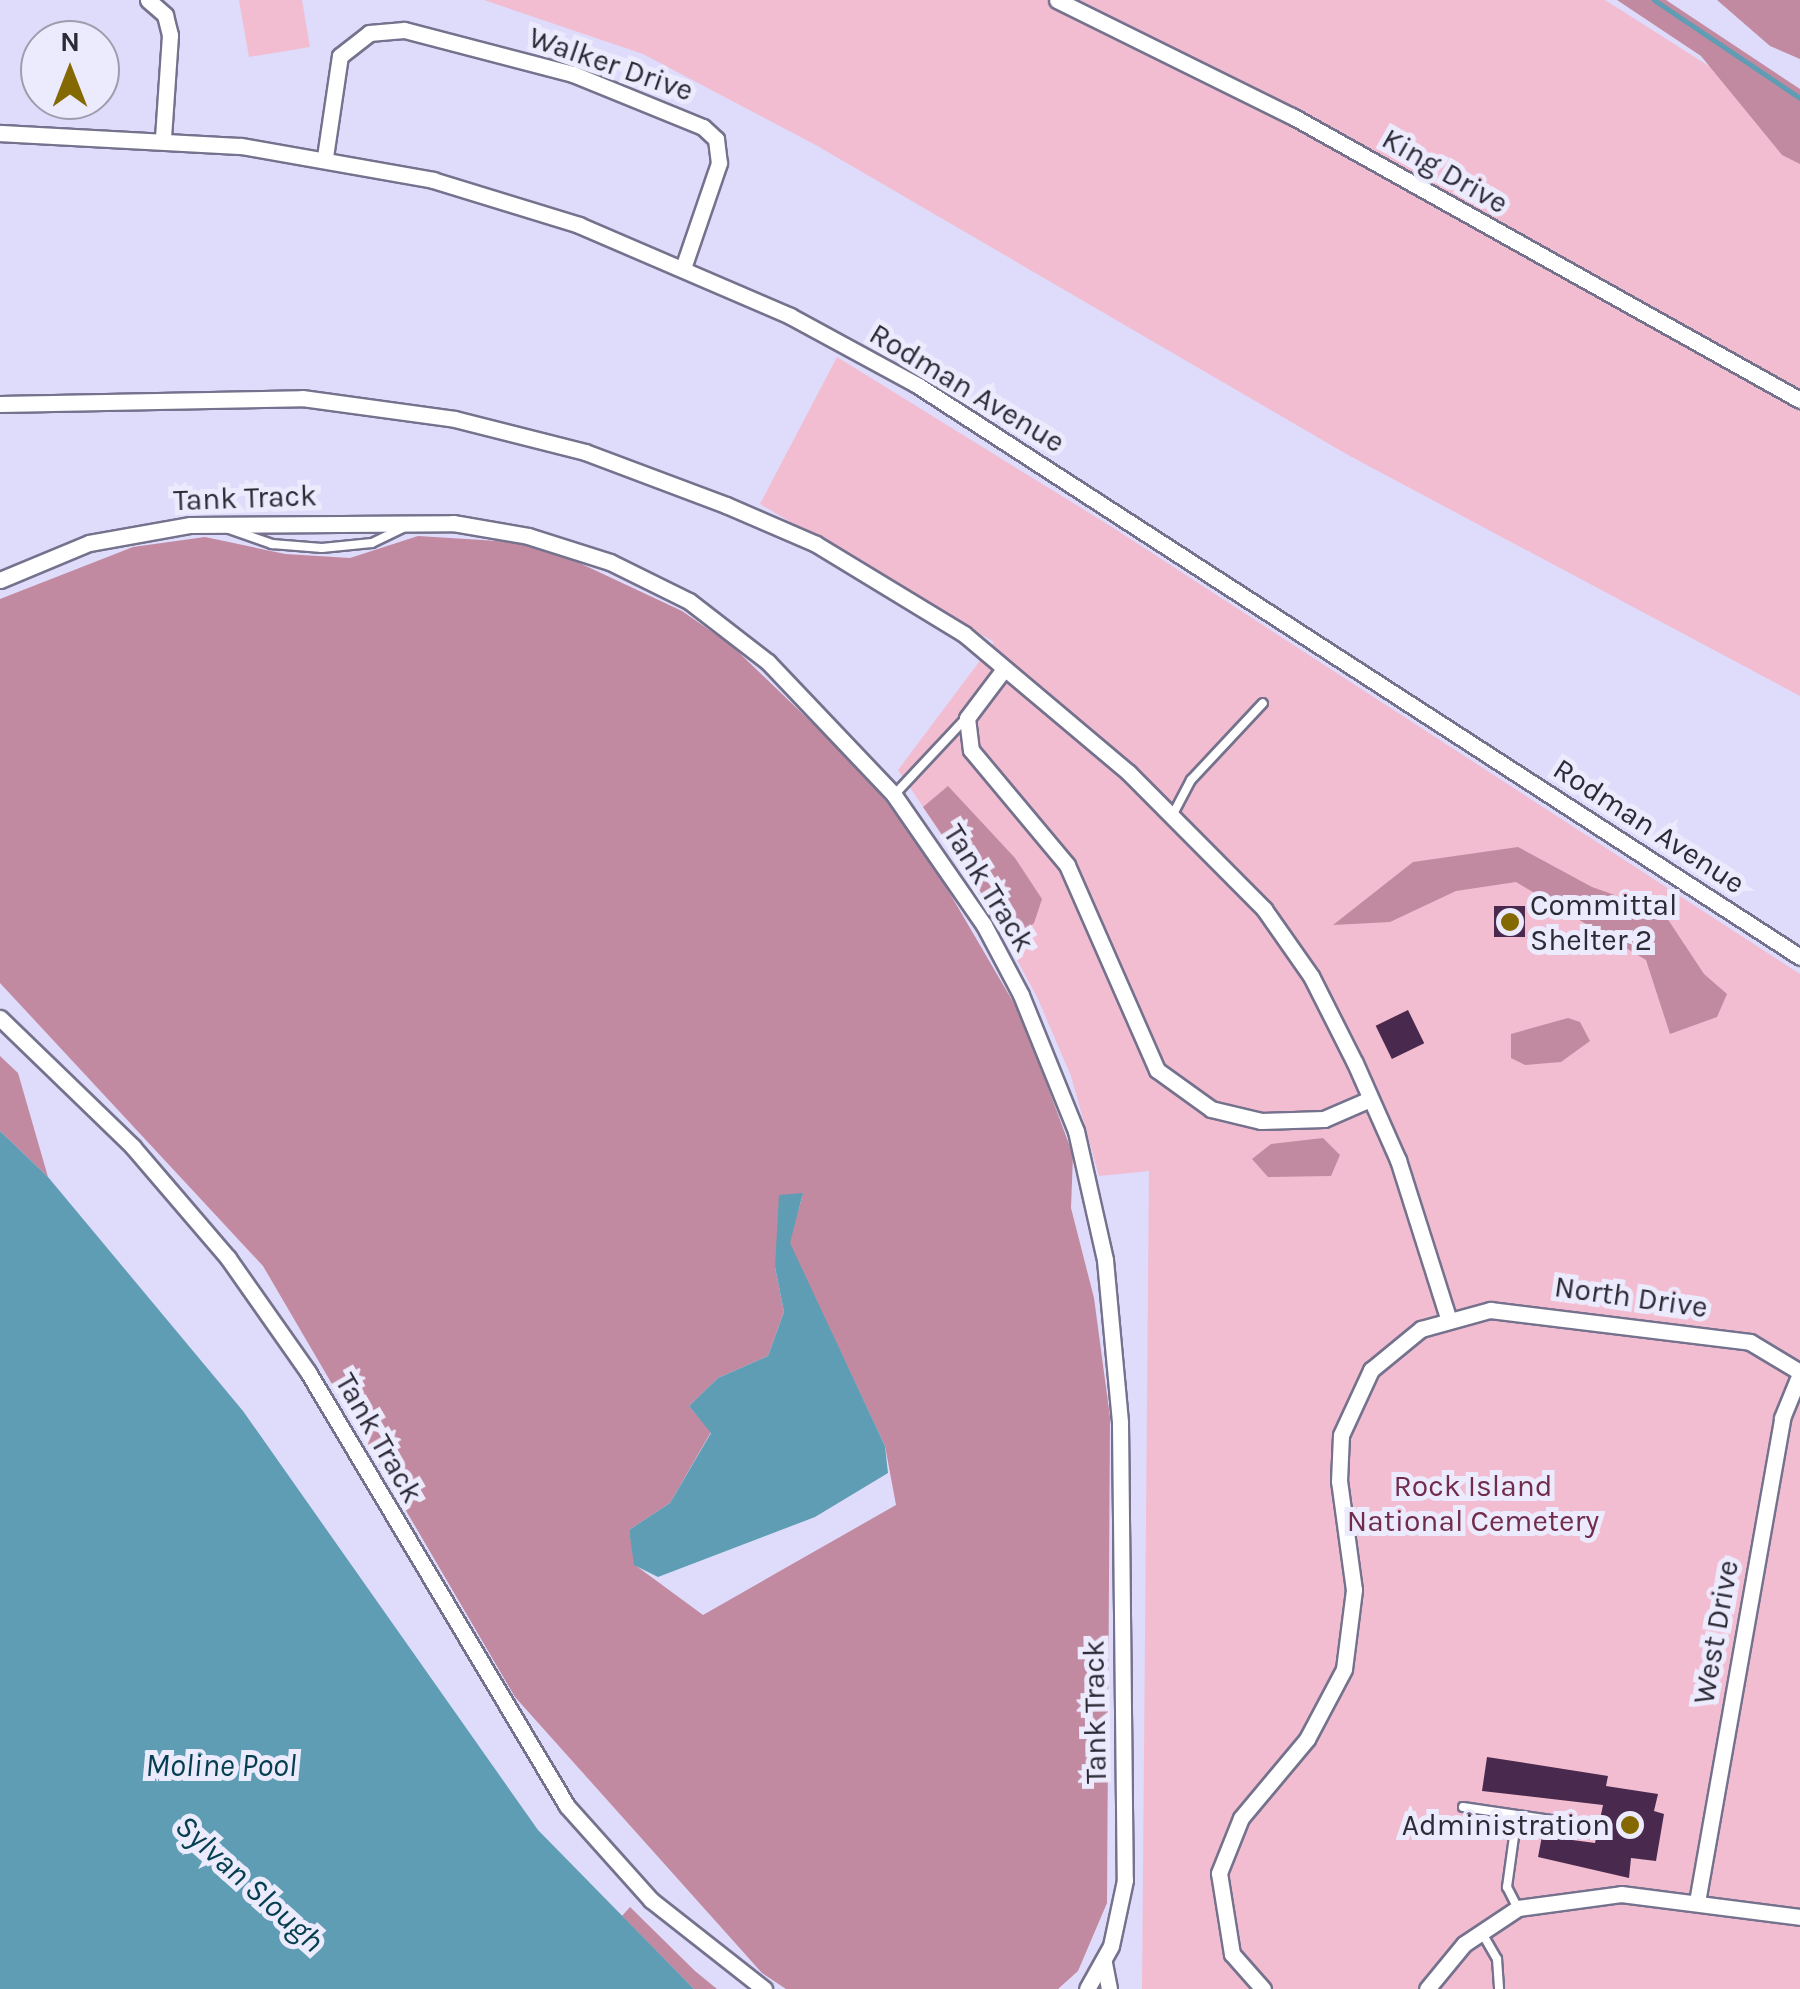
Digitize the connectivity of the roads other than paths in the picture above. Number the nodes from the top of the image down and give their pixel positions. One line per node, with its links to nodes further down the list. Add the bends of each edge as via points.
1 (148, 0): 4 (street, via 165,14 170,35)
2 (1057, 0): 7 (street, King Drive, via 1292,116)
3 (0, 133): 4 (street, Rodman Avenue)
4 (163, 138): 5 (street, Rodman Avenue)
5 (325, 157): 6 (street, Rodman Avenue, via 561,220); 6 (street, Walker Drive, via 340,56 369,32 404,30 573,74 703,126 716,140 718,163)
6 (683, 268): 17 (street, Rodman Avenue, via 917,385)
7 (1800, 400)
8 (0, 404): 12 (street, via 302,398 455,420 585,452 816,544 964,634)
9 (415, 523): 10 (street, Tank Track); 10 (lane, via 372,543 322,548 272,544); 15 (street, Tank Track, via 500,530 571,547 689,601 768,662)
10 (215, 524): 11 (street, Tank Track, via 88,543)
11 (0, 580)
12 (1004, 669): 14 (street); 16 (street)
13 (1263, 703): 16 (lane, via 1190,780)
14 (967, 718): 15 (lane); 19 (street, via 971,750 1067,865 1144,1046 1176,1088 1211,1109 1281,1122 1324,1119)
15 (894, 795): 29 (street, Tank Track, via 984,925 1021,995 1076,1131 1106,1260 1120,1423 1126,1880)
16 (1172, 816): 19 (street, via 1264,909 1302,962)
17 (1800, 956)
18 (0, 1018): 30 (street, Tank Track, via 133,1147 228,1258 308,1372 567,1806 652,1900)
19 (1370, 1098): 20 (street, via 1398,1160)
20 (1448, 1318): 21 (street, North Drive, via 1521,1310 1716,1336 1766,1349); 33 (street, via 1387,1353 1346,1416 1339,1480 1354,1590 1344,1669 1322,1716 1241,1818 1224,1857 1217,1893 1226,1936)
21 (1800, 1373): 25 (street, West Drive, via 1782,1418)
22 (1463, 1807): 23 (lane)
23 (1516, 1815): 24 (lane); 26 (lane, via 1507,1887)
24 (1585, 1825)
25 (1697, 1902): 26 (street, via 1622,1894); 27 (street)
26 (1518, 1908): 28 (street)
27 (1800, 1917)
28 (1480, 1931): 34 (street); 35 (lane, via 1496,1959)
29 (1104, 1963): 31 (street, Tank Track); 32 (street)
30 (764, 1989)
31 (1086, 1989)
32 (1109, 1989)
33 (1263, 1989)
34 (1427, 1989)
35 (1499, 1989)

